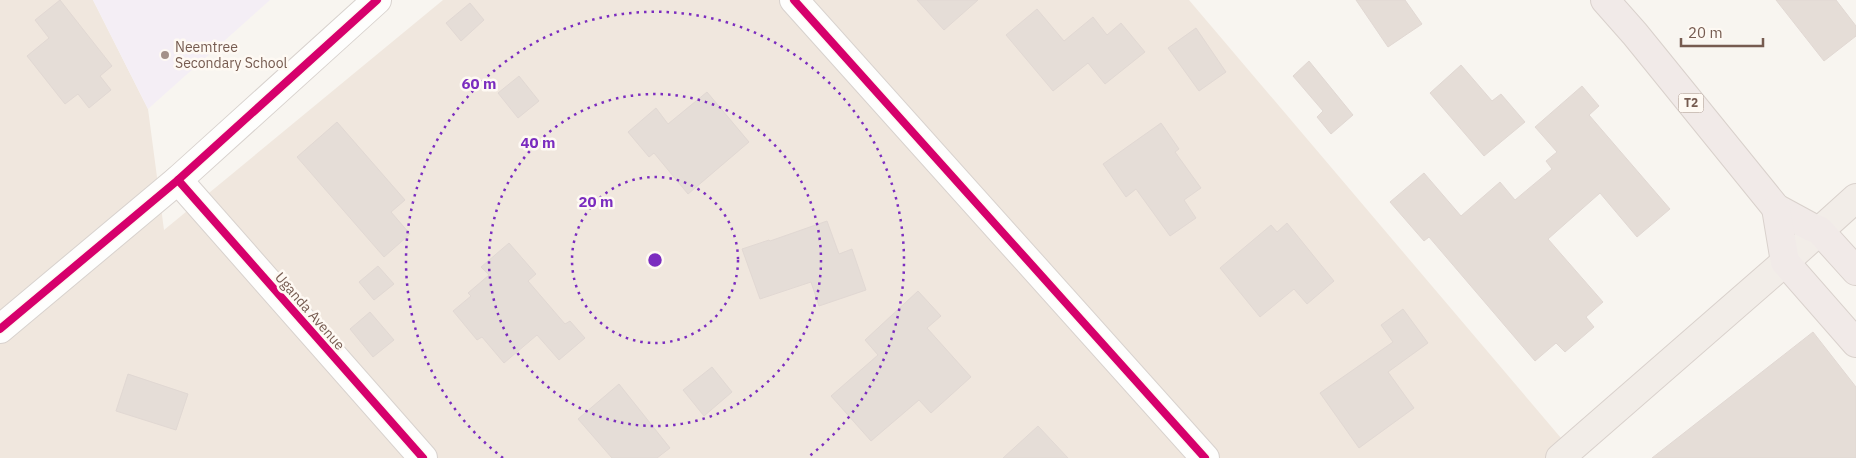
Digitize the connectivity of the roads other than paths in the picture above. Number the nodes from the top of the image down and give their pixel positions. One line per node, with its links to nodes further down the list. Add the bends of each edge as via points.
1 (377, 0): 4 (street)
2 (794, 0): 13 (street)
3 (1605, 0): 6 (highway, T2)
4 (178, 180): 10 (street); 12 (street, Uganda Avenue)
5 (1856, 198): 7 (main road)
6 (1776, 208): 7 (highway, T2); 8 (highway, T2)
7 (1819, 230): 8 (main road); 9 (highway, T2)
8 (1786, 262): 11 (highway); 14 (main road)
9 (1856, 270)
10 (0, 329)
11 (1856, 343)
12 (423, 458)
13 (1204, 458)
14 (1560, 458)

